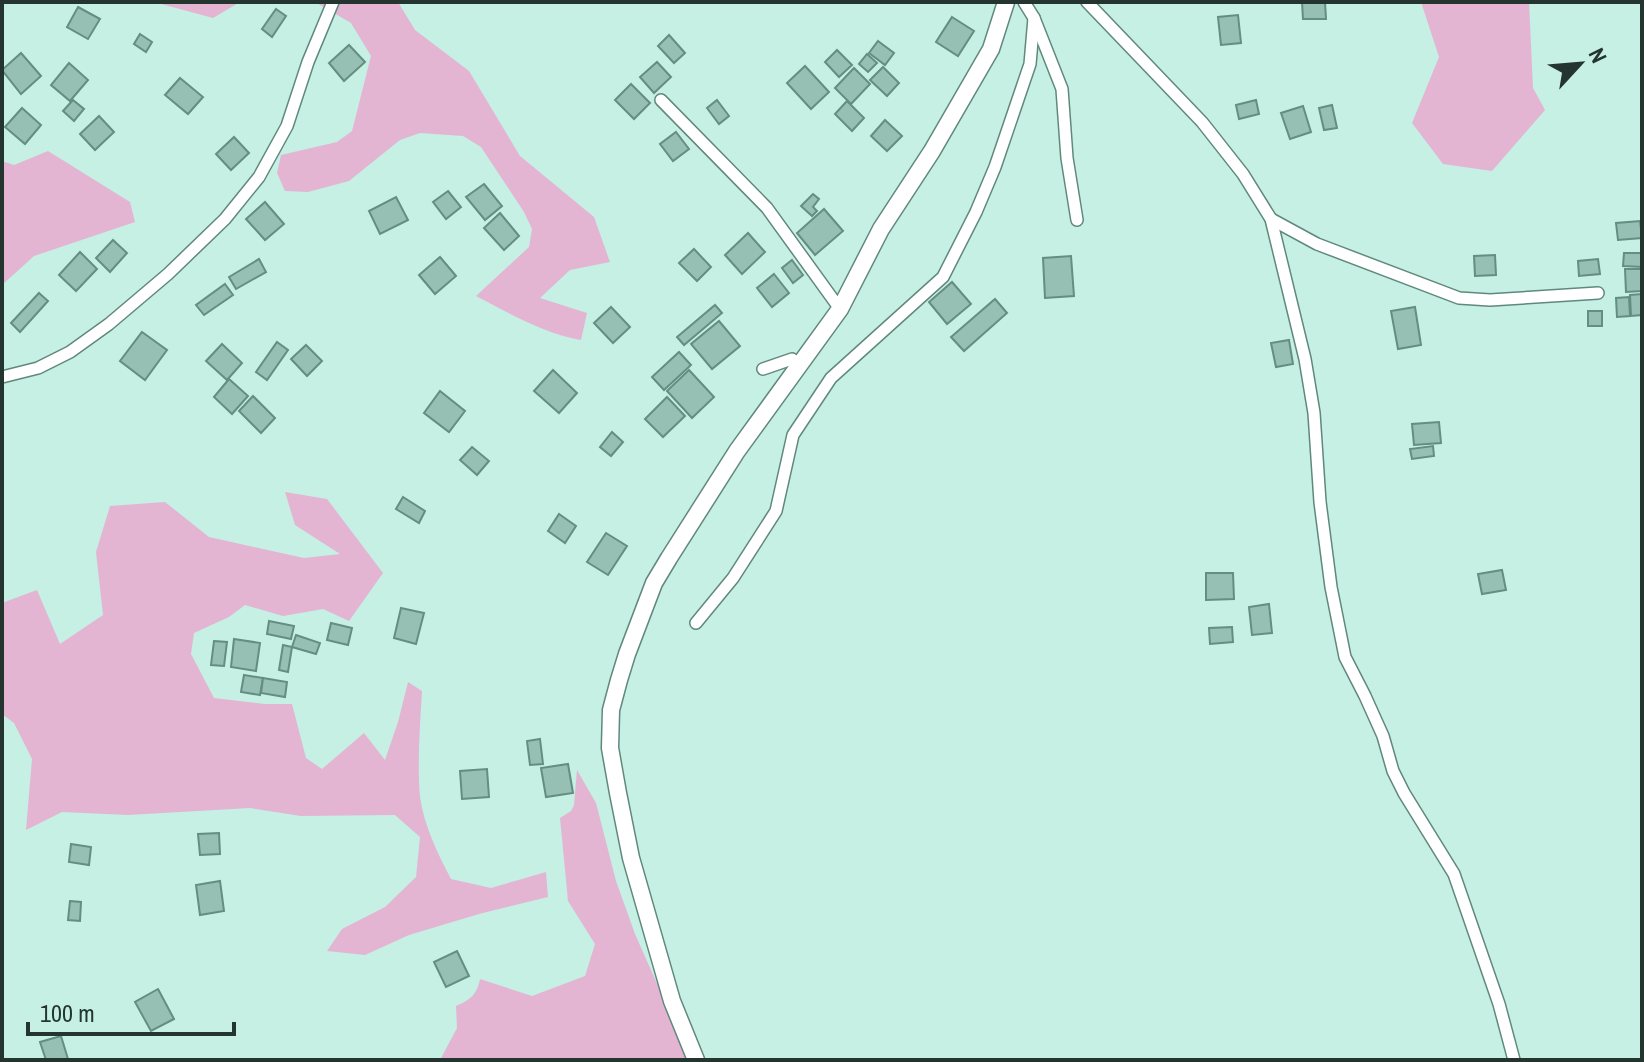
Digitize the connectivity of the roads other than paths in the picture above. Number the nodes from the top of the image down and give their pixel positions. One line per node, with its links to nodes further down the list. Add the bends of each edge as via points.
1 (333, 2): 13 (street, via 287,126 259,177 225,219 156,284 70,352)
2 (1006, 2): 10 (main road, via 991,49 881,229)
3 (1024, 2): 5 (street)
4 (1087, 2): 7 (street, via 1202,122)
5 (1034, 18): 8 (street, via 1062,89); 14 (street, via 1030,64 995,167 943,277 831,378 793,435 776,511)
6 (661, 100): 10 (street, via 767,208)
7 (1271, 219): 9 (street, via 1317,244 1459,298); 16 (street, via 1314,413 1320,502 1345,657 1404,793 1454,874)
8 (1077, 220)
9 (1598, 293)
10 (840, 309): 11 (main road)
11 (800, 365): 12 (street, via 792,359); 15 (main road, via 737,451 654,583 611,710 610,748 631,858 672,1001)
12 (763, 369)
13 (2, 377)
14 (696, 623)
15 (696, 1060)
16 (1514, 1060)

